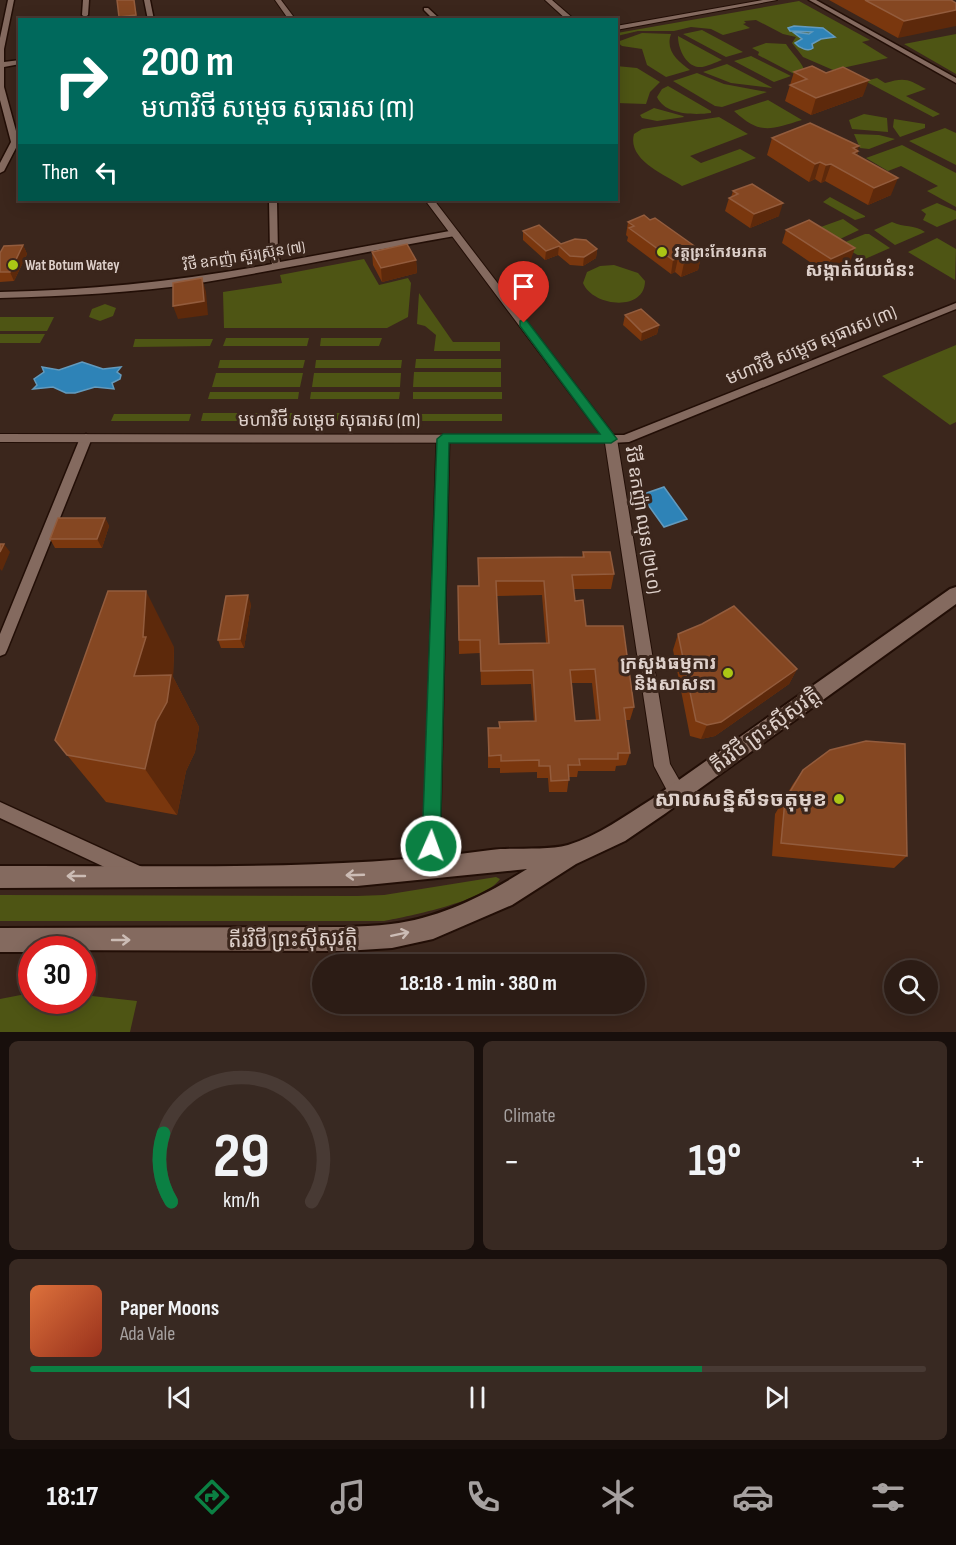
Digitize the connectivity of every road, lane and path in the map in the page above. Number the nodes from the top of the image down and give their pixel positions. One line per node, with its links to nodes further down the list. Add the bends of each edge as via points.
1 (10, 0): 16 (street)
2 (86, 0): 9 (street)
3 (147, 0): 10 (street)
4 (278, 0): 11 (street)
5 (548, 0): 13 (street)
6 (774, 0): 14 (street)
7 (812, 0): 17 (street)
8 (426, 9): 12 (street)
9 (85, 15)
10 (151, 18)
11 (292, 18)
12 (436, 18)
13 (570, 18)
14 (618, 28)
15 (18, 62): 16 (street)
16 (1, 65): 18 (street, via 0,87)
17 (956, 81)
18 (13, 135): 19 (street, via 15,142)
19 (0, 171)
20 (273, 201): 23 (street)
21 (431, 201): 22 (street, វិថី ឧកញ៉ា ឈុន (២៤០))
22 (455, 232): 23 (street, វិថី ឧកញ៉ា ស៊ួរស៊្រុន (៧)); 29 (street, វិថី ឧកញ៉ា ឈុន (២៤០))
23 (277, 267): 24 (street, វិថី ឧកញ៉ា ស៊ួរស៊្រុន (៧), via 99,291)
24 (0, 295)
25 (956, 306): 29 (street, មហាវិថី សម្តេច សុធារស (៣), via 625,439)
26 (0, 438): 27 (street, មហាវិថី សម្តេច សុធារស (៣))
27 (86, 438): 28 (street, មហាវិថី សម្តេច សុធារស (៣)); 31 (street)
28 (443, 439): 29 (street, មហាវិថី សម្តេច សុធារស (៣)); 36 (street)
29 (611, 439): 32 (street, វិថី ឧកញ៉ា ឈុន (២៤០), via 662,766)
30 (956, 594): 32 (main road, តីរវិថី ព្រះស៊ីសុវត្តិ)
31 (0, 650)
32 (677, 792): 34 (main road, តីរវិថី ព្រះស៊ីសុវត្តិ, via 617,833)
33 (0, 810): 38 (street, តីរវិថី ព្រះស៊ីសុវត្តិ)
34 (568, 856): 35 (main road, តីរវិថី ព្រះស៊ីសុវត្តិ); 39 (main road, តីរវិថី ព្រះស៊ីសុវត្តិ)
35 (496, 860): 36 (main road, តីរវិថី ព្រះស៊ីសុវត្តិ); 39 (main road, via 513,871 515,882)
36 (431, 869): 38 (main road, តីរវិថី ព្រះស៊ីសុវត្តិ, one-way to 38, via 357,875)
37 (0, 876): 38 (main road, តីរវិថី ព្រះស៊ីសុវត្តិ, one-way to 37)
38 (143, 876)
39 (504, 897): 40 (main road, តីរវិថី ព្រះស៊ីសុវត្តិ, one-way to 39, via 392,936 433,927)
40 (0, 940)

